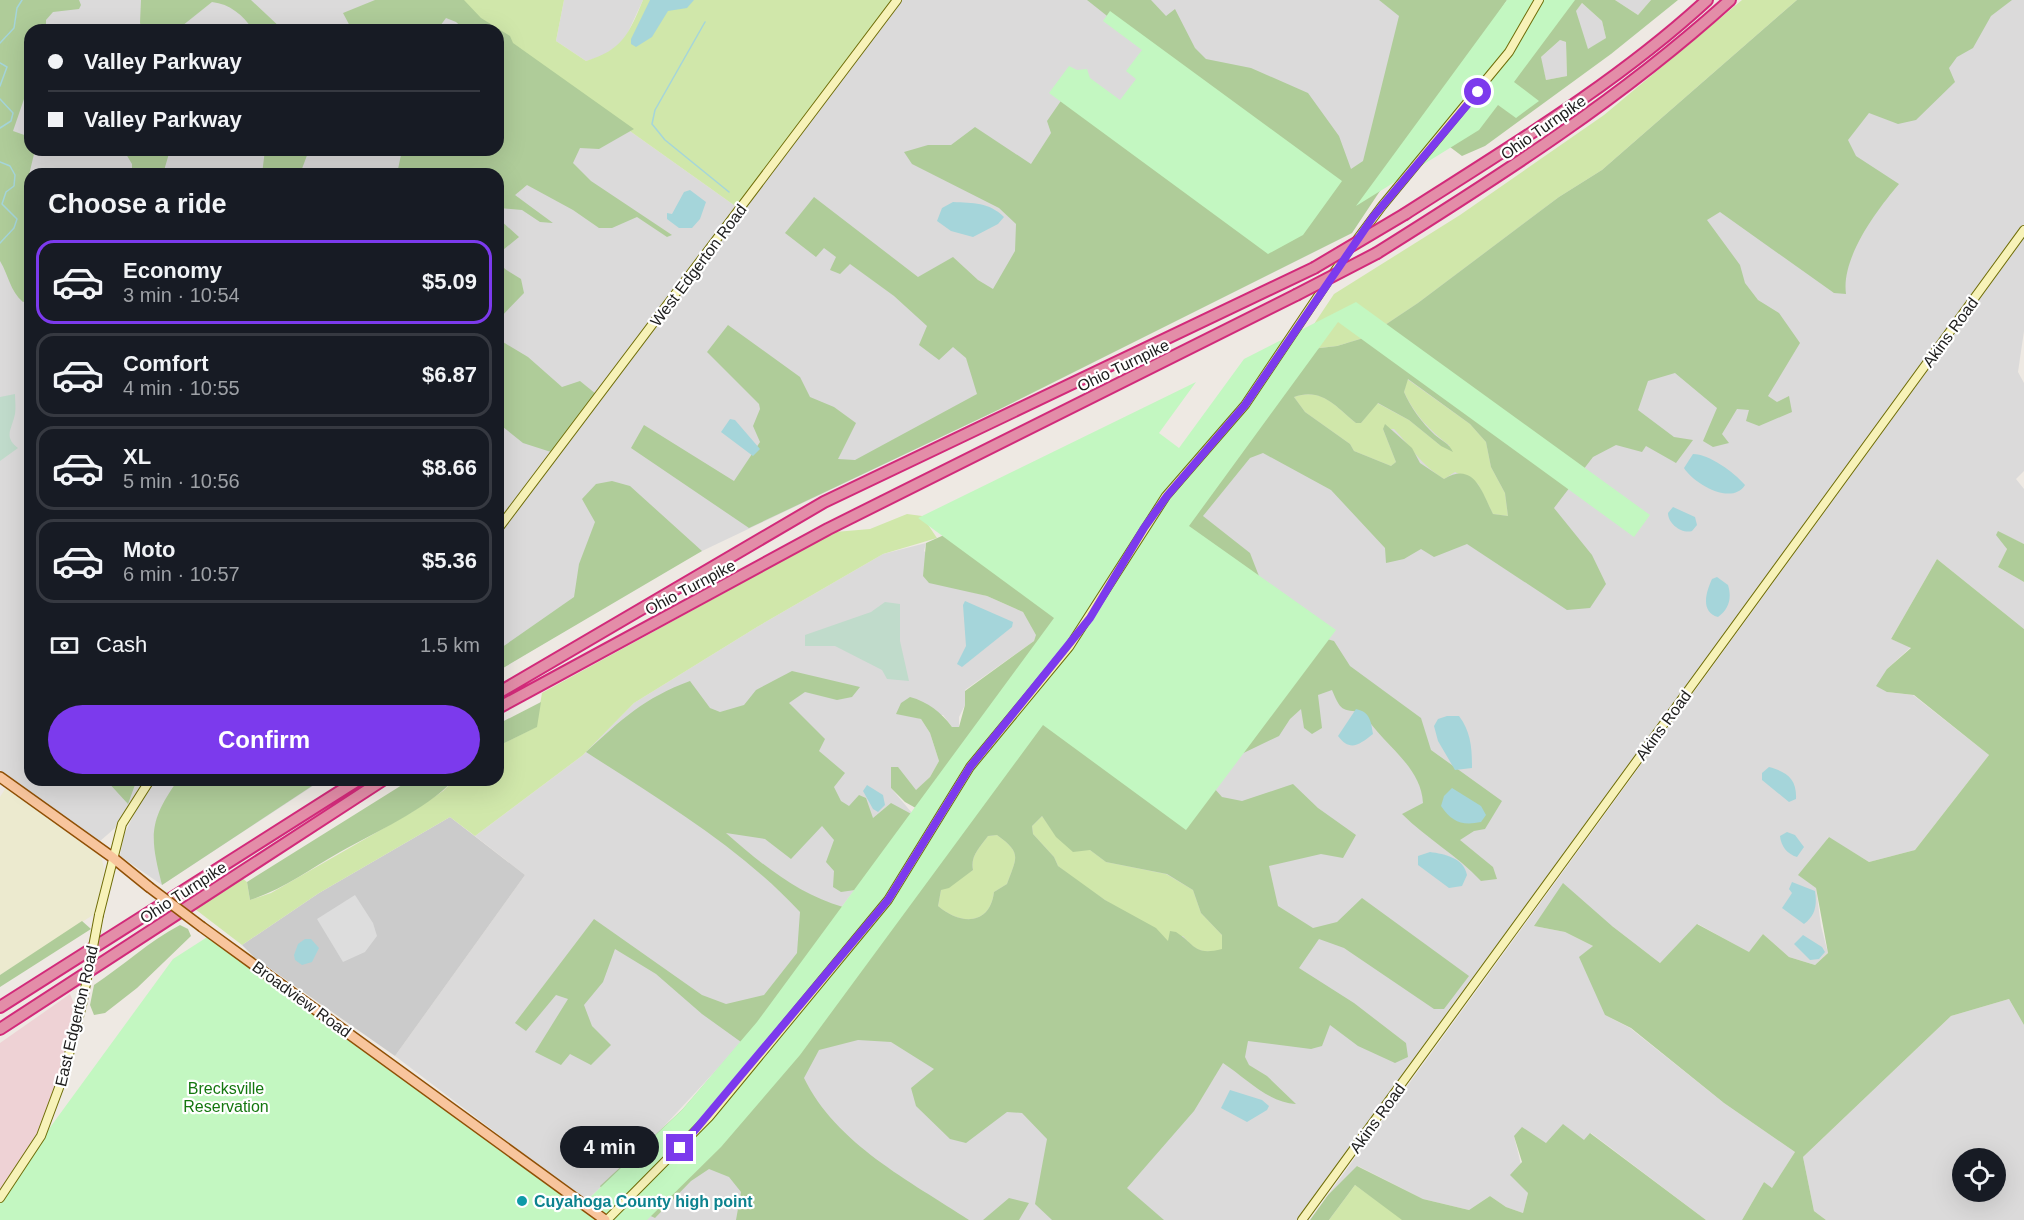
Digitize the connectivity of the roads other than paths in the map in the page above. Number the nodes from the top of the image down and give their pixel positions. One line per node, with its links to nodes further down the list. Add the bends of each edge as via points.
1 (897, 0): 6 (street, West Edgerton Road)
2 (1539, 0): 17 (street, via 1509,52 1347,253 1245,405 1167,496 1069,647 970,767 888,900 709,1117)
3 (1707, 0): 7 (highway, Ohio Turnpike, bridge, via 1670,34 1500,153 1314,268 824,502)
4 (1730, 0): 8 (highway, Ohio Turnpike, bridge, via 1680,45 1584,118 1377,254 828,529)
5 (2024, 230): 18 (street, Akins Road)
6 (504, 521)
7 (504, 689)
8 (504, 705)
9 (0, 777): 13 (main road, Broadview Road)
10 (146, 786): 13 (street, via 122,824)
11 (349, 786): 14 (highway, Ohio Turnpike)
12 (374, 786): 15 (highway, Ohio Turnpike)
13 (112, 857): 16 (street, East Edgerton Road, bridge, via 63,1077 41,1136); 17 (main road, Broadview Road, bridge, via 202,927)
14 (0, 1007)
15 (0, 1029)
16 (0, 1198)
17 (606, 1220)
18 (1302, 1220)

